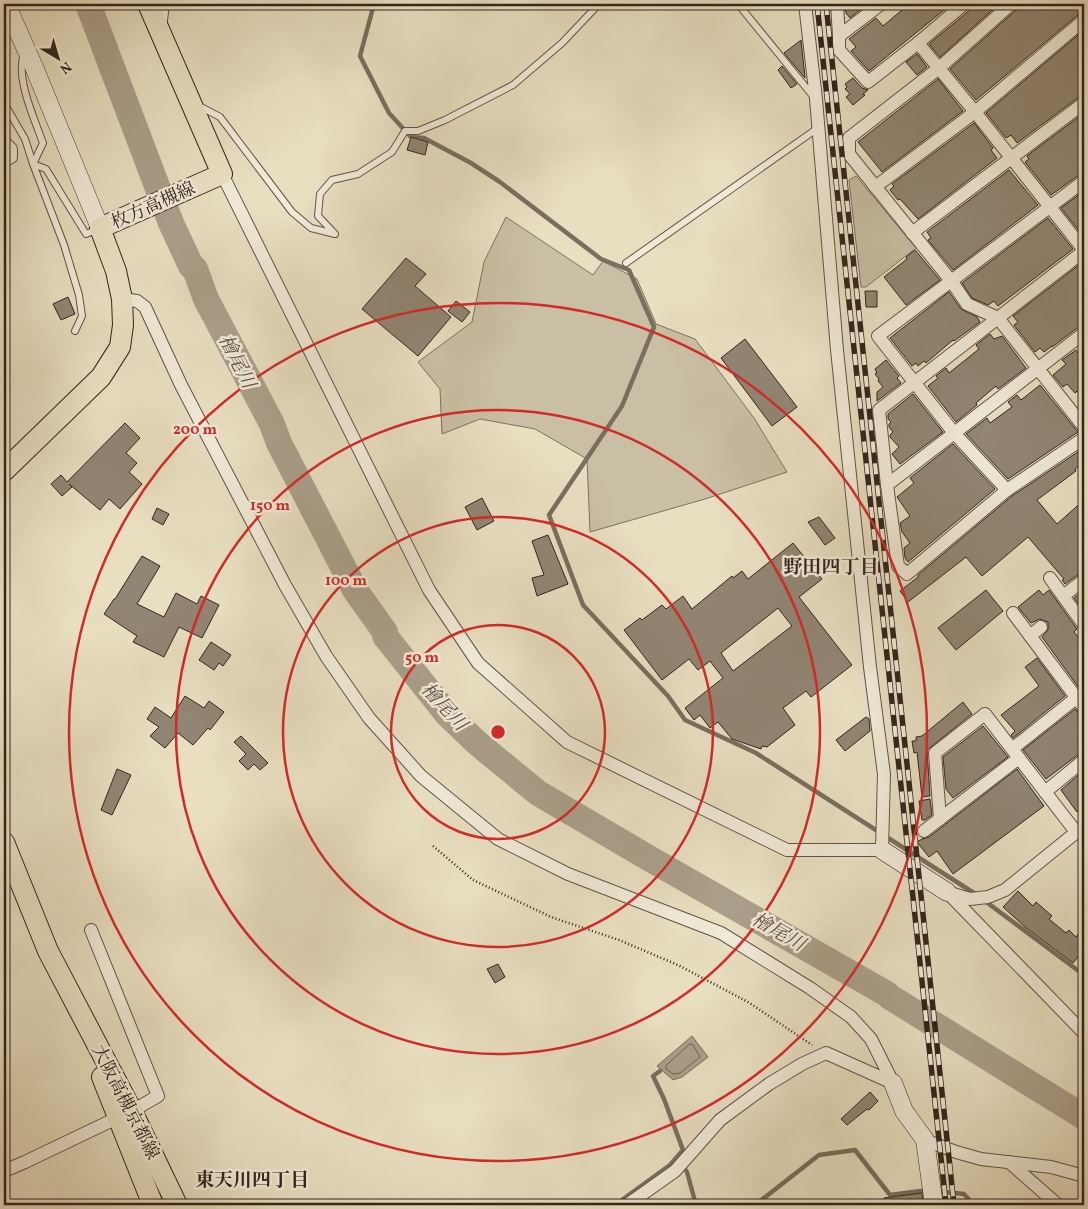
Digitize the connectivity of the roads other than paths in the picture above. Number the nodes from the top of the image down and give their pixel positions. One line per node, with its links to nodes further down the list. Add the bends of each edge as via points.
1 (6, 4): 15 (street)
2 (148, 4): 12 (main road)
3 (163, 4): 12 (street)
4 (599, 4): 18 (lane, via 562,43 513,85 445,120 405,131 392,152 358,174 332,180 320,194 318,216 335,234 311,228 292,212 220,117)
5 (738, 4): 17 (lane)
6 (805, 4): 17 (street)
7 (837, 4): 13 (street)
8 (881, 4): 13 (street)
9 (1011, 4): 16 (street)
10 (957, 6): 14 (street)
11 (1084, 20): 21 (street)
12 (160, 32): 18 (main road)
13 (839, 36): 14 (street, via 839,50 868,82)
14 (918, 43): 16 (street)
15 (26, 48): 26 (lane, via 21,73 43,143); 31 (street)
16 (939, 68): 21 (street); 29 (street, via 849,138 849,154)
17 (816, 99): 22 (street)
18 (191, 102): 27 (main road)
19 (4, 103): 26 (lane, via 25,139)
20 (1084, 103): 24 (street)
21 (975, 112): 24 (street); 29 (street)
22 (818, 128): 34 (lane); 63 (street, via 837,350 884,774)
23 (4, 142): 25 (street, via 11,149 10,157)
24 (1012, 158): 30 (street); 32 (street)
25 (4, 161)
26 (33, 164): 31 (lane, via 46,169 86,234); 38 (lane, via 79,295 82,316)
27 (222, 174): 31 (main road, 枚方高槻線); 63 (street, via 429,590 478,663 567,742 787,850)
28 (1084, 181): 30 (street)
29 (875, 187): 32 (street)
30 (1050, 207): 33 (street); 35 (street)
31 (100, 228): 36 (main road, 枚方高槻線, via 116,271)
32 (912, 233): 35 (street)
33 (1084, 250): 37 (street)
34 (626, 263)
35 (952, 282): 37 (street, via 967,304); 41 (street, via 878,336)
36 (122, 299): 45 (main road, 枚方高槻線, via 120,348 101,377); 67 (street, via 137,301 145,307 199,420 326,656 369,718 421,776 498,839 568,874 721,933 810,988 851,1017 871,1039)
37 (998, 318): 40 (street); 41 (street)
38 (75, 331)
39 (1084, 333): 40 (street)
40 (1038, 368): 42 (street); 43 (street)
41 (915, 382): 43 (street); 46 (street, via 880,410)
42 (1082, 420)
43 (954, 433): 46 (street); 47 (street)
44 (1084, 438): 47 (street)
45 (4, 471)
46 (887, 485): 47 (street, via 898,566 906,574)
47 (1007, 490)
48 (1050, 578): 50 (street)
49 (1084, 580): 50 (street)
50 (1063, 596): 52 (street)
51 (1013, 613): 54 (street)
52 (1084, 625)
53 (1041, 628): 54 (street)
54 (1030, 636): 55 (street)
55 (1080, 703): 56 (street)
56 (1015, 754): 58 (street); 59 (street); 59 (street, via 985,714 935,752)
57 (1084, 760): 58 (street)
58 (1045, 792): 60 (street)
59 (940, 819): 61 (street)
60 (1080, 829): 64 (street, via 1005,890 988,898 970,899)
61 (924, 831)
62 (4, 842): 68 (main road, 大阪高槻京都線, via 48,951)
63 (882, 850): 64 (street)
64 (947, 892): 66 (street)
65 (91, 930): 68 (street, via 158,1096)
66 (1084, 1033)
67 (893, 1084): 69 (street, via 904,1111); 75 (street, via 826,1053 769,1084 720,1120 676,1171)
68 (125, 1114): 71 (street); 73 (main road, 大阪高槻京都線); 74 (main road, 大阪高槻京都線)
69 (925, 1140): 70 (street, via 981,1160); 76 (street)
70 (1008, 1162): 72 (street, via 1051,1167); 77 (street)
71 (4, 1171)
72 (1084, 1176)
73 (153, 1205)
74 (177, 1205)
75 (628, 1205)
76 (934, 1205)
77 (1058, 1205)

